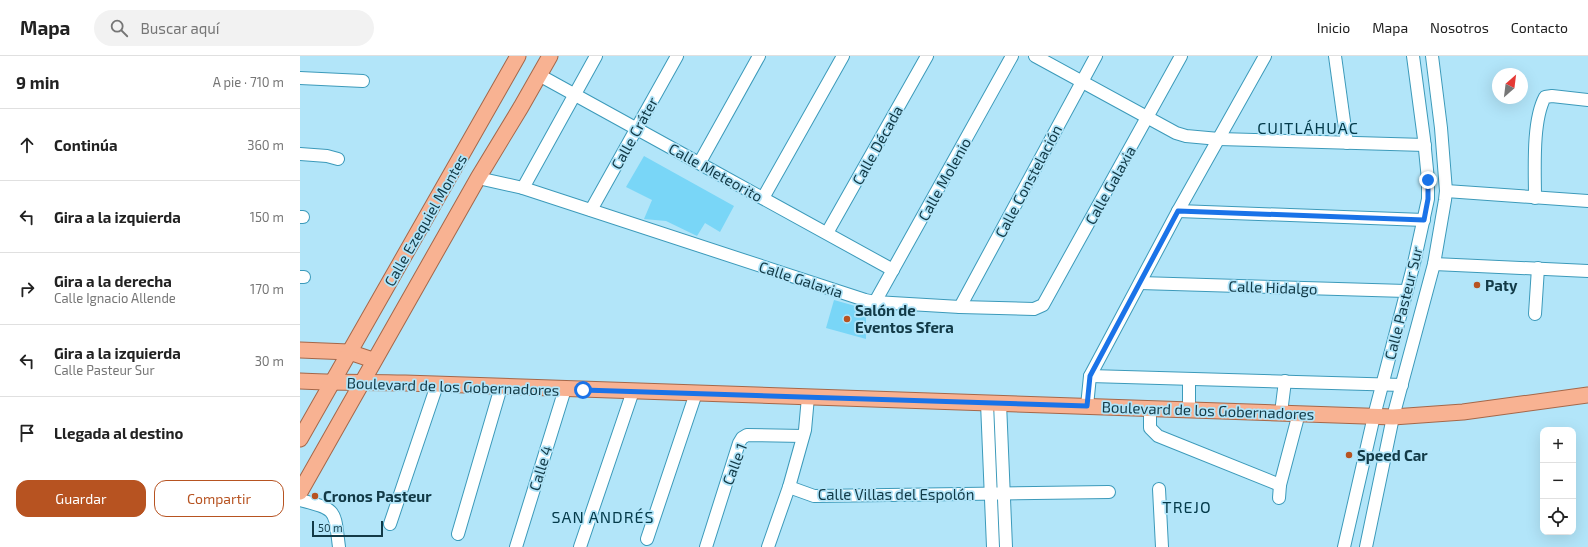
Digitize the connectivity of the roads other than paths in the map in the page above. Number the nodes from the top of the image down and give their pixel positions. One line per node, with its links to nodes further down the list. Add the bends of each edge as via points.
1 (518, 56): 50 (main road, Calle Ezequiel Montes)
2 (550, 56): 16 (main road, Calle Ezequiel Montes)
3 (596, 56): 20 (street)
4 (677, 56): 23 (street, Calle Cráter)
5 (759, 56): 29 (street)
6 (843, 56): 33 (street)
7 (927, 56): 39 (street, Calle Década)
8 (1012, 56): 42 (street, Calle Molenio)
9 (1034, 56): 19 (street)
10 (1096, 56): 19 (street, Calle Constelación)
11 (1181, 56): 22 (street, Calle Galaxia)
12 (1265, 56): 24 (street)
13 (1335, 56): 25 (street)
14 (1413, 56): 26 (street, Calle Pasteur Sur)
15 (1432, 56): 32 (street, Calle Pasteur Sur)
16 (539, 75): 20 (street, Calle Meteorito); 30 (main road, Calle Ezequiel Montes)
17 (300, 78): 18 (street)
18 (363, 81)
19 (1082, 81): 22 (street); 47 (street, Calle Constelación)
20 (574, 94): 23 (street, Calle Meteorito); 31 (street)
21 (1588, 100): 34 (street, via 1544,97 1540,105 1536,136)
22 (1147, 118): 24 (street, via 1181,134); 47 (street, Calle Galaxia, via 1043,305 1034,309)
23 (636, 130): 29 (street, Calle Meteorito); 36 (street, Calle Cráter)
24 (1219, 139): 25 (street); 37 (street)
25 (1347, 143): 26 (street)
26 (1425, 145): 38 (street, Calle Pasteur Sur, via 1428,193)
27 (300, 154): 28 (street)
28 (338, 159)
29 (700, 162): 33 (street, Calle Meteorito)
30 (478, 178): 31 (street, Calle Galaxia); 51 (main road, Calle Ezequiel Montes)
31 (523, 188): 36 (street, Calle Galaxia)
32 (1446, 191): 34 (street); 40 (street, Calle Pasteur Sur)
33 (763, 198): 39 (street, Calle Meteorito)
34 (1535, 198): 35 (street)
35 (1588, 201)
36 (591, 210): 46 (street, Calle Galaxia)
37 (1178, 211): 38 (street); 44 (street)
38 (1424, 220): 45 (street, Calle Pasteur Sur)
39 (827, 233): 42 (street, Calle Meteorito)
40 (1434, 264): 41 (street); 60 (street, Calle Pasteur Sur)
41 (1538, 268): 43 (street); 48 (street)
42 (893, 270): 46 (street, Calle Molenio)
43 (1588, 270)
44 (1140, 283): 45 (street, Calle Hidalgo); 52 (street)
45 (1406, 291): 58 (street, Calle Pasteur Sur)
46 (875, 302): 47 (street, Calle Galaxia)
47 (960, 307)
48 (1535, 314)
49 (300, 350): 50 (main road, Boulevard de los Gobernadores)
50 (349, 352): 51 (main road, Boulevard de los Gobernadores); 57 (main road, Calle Ezequiel Montes)
51 (373, 360): 56 (main road, Calle Ezequiel Montes)
52 (1090, 376): 53 (street); 68 (street)
53 (1189, 380): 55 (street); 70 (street)
54 (300, 381): 57 (main road, Boulevard de los Gobernadores)
55 (1285, 381): 58 (street); 71 (street)
56 (362, 382): 57 (main road, Boulevard de los Gobernadores); 59 (main road, Boulevard de los Gobernadores); 80 (main road, Calle Ezequiel Montes)
57 (332, 383): 76 (main road, Calle Ezequiel Montes)
58 (1382, 384): 60 (street); 73 (street, Calle Pasteur Sur)
59 (437, 385): 61 (main road, Boulevard de los Gobernadores); 85 (street)
60 (1402, 385): 74 (street, Calle Pasteur Sur)
61 (501, 387): 62 (main road, Boulevard de los Gobernadores); 86 (street)
62 (565, 389): 63 (main road, Boulevard de los Gobernadores); 89 (street, Calle 4)
63 (633, 391): 64 (main road, Boulevard de los Gobernadores); 90 (street)
64 (696, 393): 66 (main road, Boulevard de los Gobernadores); 87 (street)
65 (1588, 395): 74 (main road, Boulevard de los Gobernadores, via 1463,412)
66 (808, 397): 67 (main road, Boulevard de los Gobernadores); 75 (street)
67 (993, 403): 68 (main road, Boulevard de los Gobernadores); 82 (street)
68 (1087, 406): 69 (main road, Boulevard de los Gobernadores)
69 (1150, 408): 70 (main road, Boulevard de los Gobernadores); 77 (street, via 1150,428 1158,436)
70 (1188, 409): 71 (main road, Boulevard de los Gobernadores)
71 (1282, 412): 72 (main road, Boulevard de los Gobernadores)
72 (1299, 413): 73 (main road, Boulevard de los Gobernadores); 77 (street)
73 (1374, 416): 74 (main road, Boulevard de los Gobernadores); 96 (street, Calle Pasteur Sur)
74 (1393, 417): 97 (street, Calle Pasteur Sur)
75 (803, 436): 78 (street); 91 (street, Calle 1, via 747,435 742,438)
76 (300, 439)
77 (1280, 485): 83 (street)
78 (789, 487): 82 (street, Calle Villas del Espolón, via 814,496); 92 (street)
79 (1159, 489): 95 (street)
80 (300, 492)
81 (1109, 492): 82 (street, Calle Villas del Espolón)
82 (997, 494): 93 (street); 94 (street)
83 (1279, 498)
84 (300, 500): 88 (street, via 326,507 332,512)
85 (390, 524)
86 (458, 534)
87 (647, 539)
88 (339, 547)
89 (516, 547)
90 (580, 547)
91 (706, 547)
92 (768, 547)
93 (993, 547)
94 (1006, 547)
95 (1162, 547)
96 (1344, 547)
97 (1366, 547)

